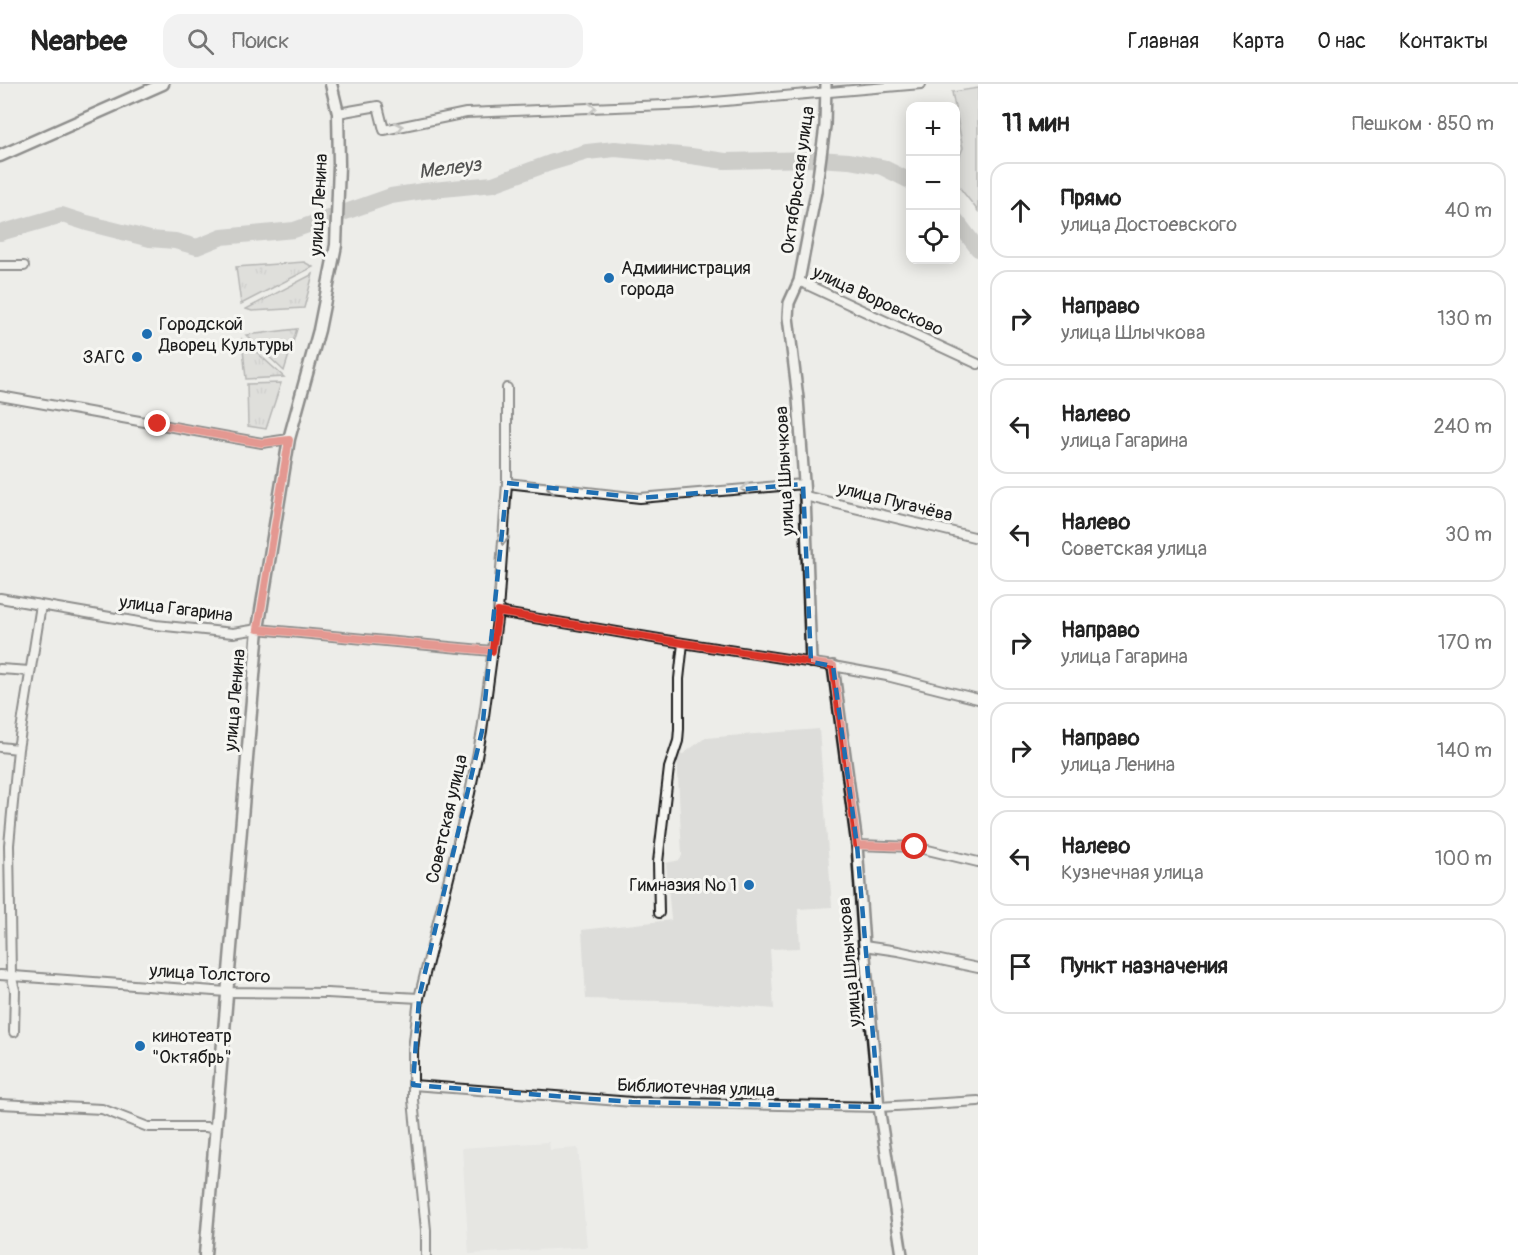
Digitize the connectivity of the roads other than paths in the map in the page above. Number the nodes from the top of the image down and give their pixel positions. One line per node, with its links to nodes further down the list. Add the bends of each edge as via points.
1 (163, 84): 6 (main road)
2 (331, 84): 5 (main road, улица Ленина)
3 (921, 84): 4 (street)
4 (827, 89): 5 (street, one-way to 4, via 378,106 384,130 466,113 691,104); 9 (street, Октябрьская улица, via 816,192)
5 (338, 113): 13 (main road, улица Ленина, via 336,245 319,330)
6 (0, 156)
7 (0, 266): 8 (street)
8 (24, 266)
9 (799, 281): 10 (street, улица Воровсково); 15 (street, улица Шлычкова, via 789,303 788,317)
10 (978, 364)
11 (507, 388): 14 (street, Советская улица)
12 (0, 396): 13 (street, via 262,443)
13 (289, 440): 21 (main road, улица Ленина)
14 (507, 483): 15 (street, one-way to 14, via 640,498); 20 (street, Советская улица, one-way to 20)
15 (803, 484): 16 (street, улица Шлычкова)
16 (805, 496): 17 (street, улица Пугачёва); 24 (street, улица Шлычкова)
17 (978, 538)
18 (0, 598): 19 (street, улица Гагарина)
19 (40, 605): 21 (street, улица Гагарина, via 156,625 233,633); 27 (street)
20 (498, 612): 22 (street); 23 (street, Советская улица)
21 (258, 629): 23 (street, улица Гагарина); 38 (main road, улица Ленина)
22 (683, 643): 24 (street); 33 (street, via 680,729 669,768 658,862)
23 (492, 651): 39 (street, Советская улица, via 470,794)
24 (811, 662): 25 (street)
25 (833, 666): 28 (street); 31 (street, улица Шлычкова)
26 (0, 669): 27 (street)
27 (30, 671): 30 (street)
28 (978, 699)
29 (0, 747): 30 (street)
30 (18, 749): 37 (street, via 9,845)
31 (857, 845): 32 (street, via 915,847); 34 (street, улица Шлычкова)
32 (978, 862)
33 (659, 913)
34 (864, 946): 35 (street); 44 (street, улица Шлычкова)
35 (978, 968)
36 (0, 975): 37 (street, улица Толстого)
37 (11, 975): 38 (street, улица Толстого); 40 (street, via 15,990)
38 (227, 992): 39 (street, улица Толстого); 45 (main road, улица Ленина)
39 (418, 999): 41 (street, Советская улица)
40 (14, 1032)
41 (413, 1085): 44 (street, Библиотечная улица, via 632,1102); 47 (street, Советская улица)
42 (978, 1101): 44 (street, Библиотечная улица)
43 (0, 1104): 45 (street, via 102,1109 148,1127)
44 (879, 1107): 48 (street, улица Шлычкова)
45 (216, 1129): 46 (main road, улица Ленина)
46 (205, 1255)
47 (426, 1255)
48 (902, 1255)

